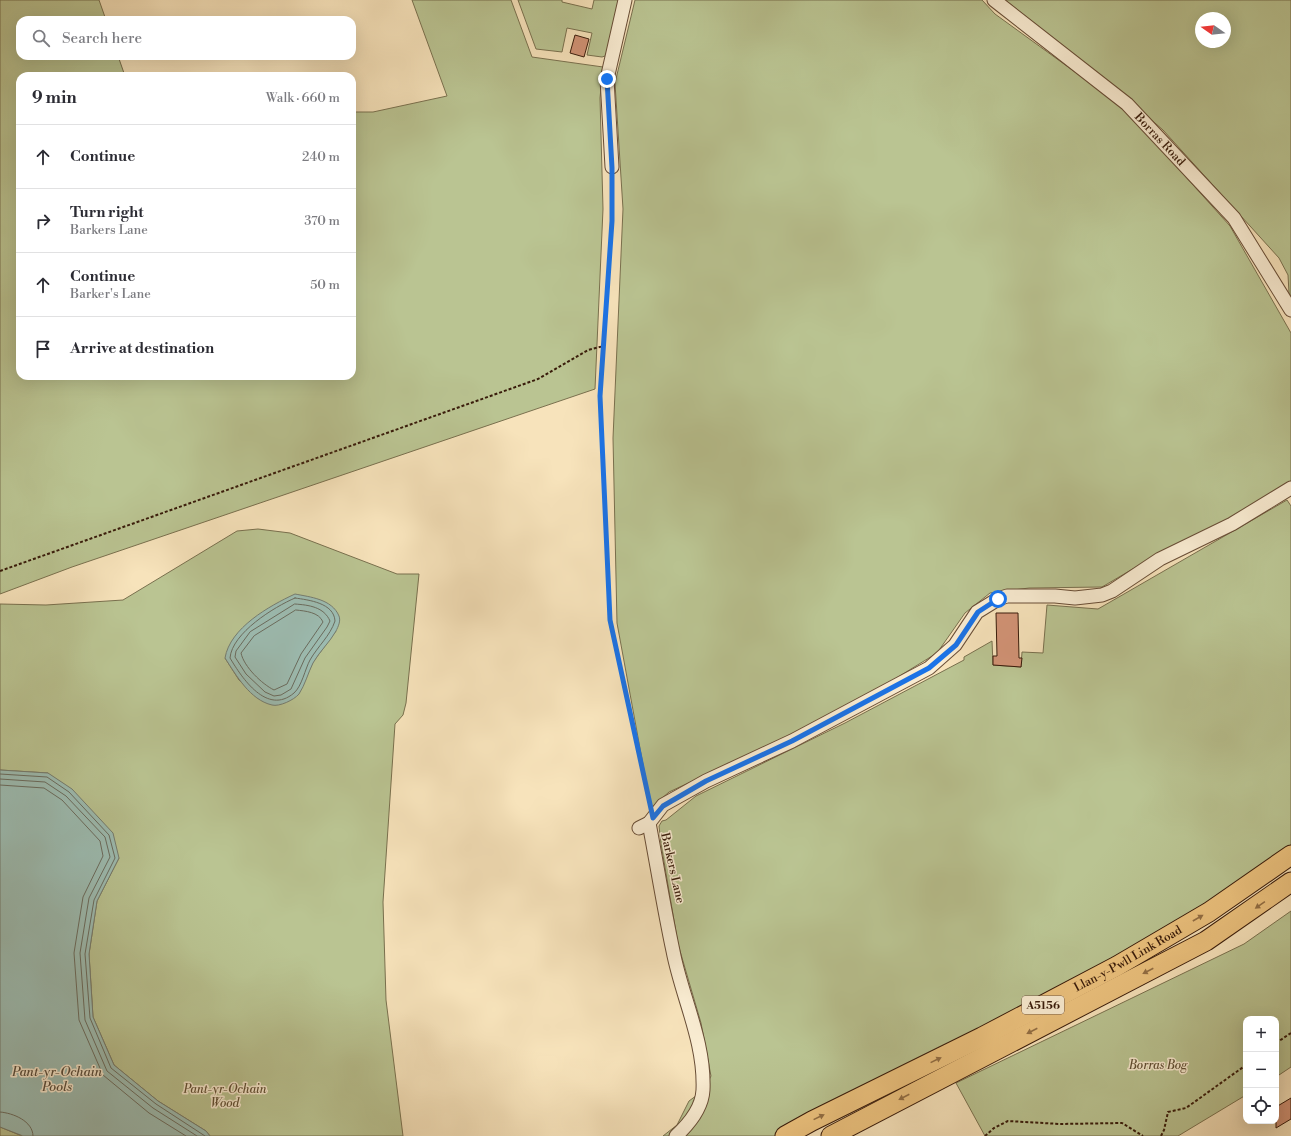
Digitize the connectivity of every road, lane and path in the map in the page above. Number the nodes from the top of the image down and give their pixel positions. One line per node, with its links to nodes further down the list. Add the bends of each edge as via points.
1 (625, 0): 3 (street, via 607,79)
2 (994, 0): 4 (street, Borras Road, via 1127,104 1234,218)
3 (612, 168): 5 (path, Barkers Lane, via 612,221)
4 (1291, 310)
5 (604, 346): 7 (path, via 588,350 538,379); 8 (path, Barkers Lane, via 600,396 610,620)
6 (1291, 488): 8 (street, via 1232,524 1160,559 1102,595 1074,598 1007,596 998,599 978,612 956,645 929,668 792,741 706,781 663,806)
7 (0, 571)
8 (647, 823): 14 (street, via 673,952 694,1022 701,1056 703,1092 693,1120)
9 (1291, 855): 15 (highway, Llan-y-Pwll Link Road / A5156, one-way to 9, via 1117,966 1209,912)
10 (1291, 882): 16 (highway, Llan-y-Pwll Link Road / A5156, one-way to 16, via 1206,941)
11 (1291, 1033): 12 (path)
12 (1279, 1041)
13 (1243, 1067): 19 (path, via 1186,1108 1168,1112)
14 (676, 1136)
15 (785, 1136)
16 (831, 1136)
17 (985, 1136): 18 (path, via 1008,1120 1060,1124 1122,1123)
18 (1143, 1136)
19 (1161, 1136)

